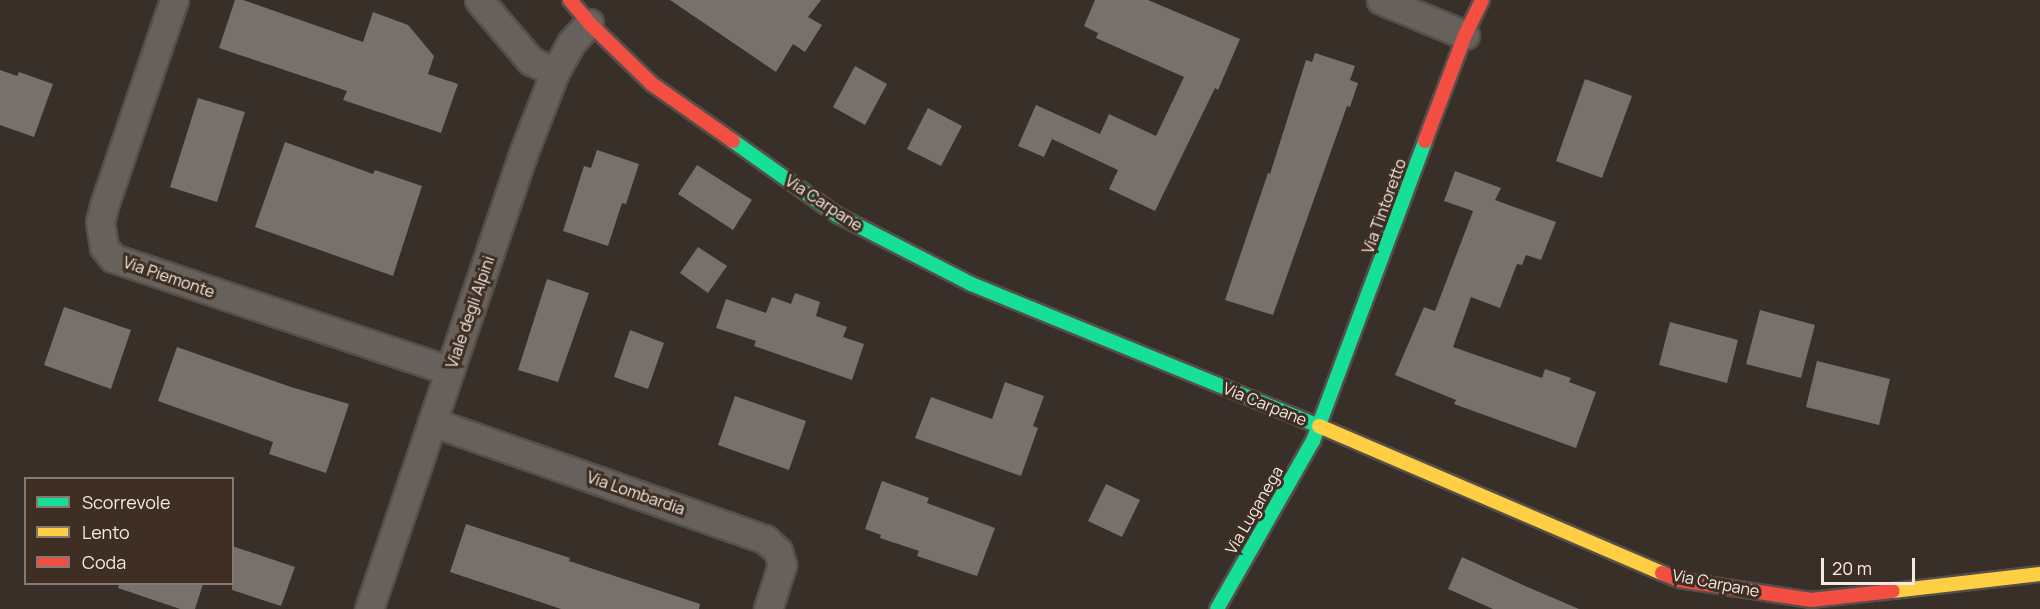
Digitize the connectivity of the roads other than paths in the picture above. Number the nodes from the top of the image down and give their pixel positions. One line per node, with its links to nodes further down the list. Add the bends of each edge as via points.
1 (174, 0): 9 (street, Via Piemonte, via 104,206 100,222 104,247 114,258)
2 (479, 0): 8 (street, via 531,61)
3 (570, 0): 6 (street, Via Carpane)
4 (1381, 0): 7 (street)
5 (1482, 0): 7 (street, Via Tintoretto)
6 (589, 23): 8 (street, Viale degli Alpini, via 571,43); 11 (street, Via Carpane, via 652,84 837,215 971,284)
7 (1465, 35): 11 (street, Via Tintoretto)
8 (555, 72): 9 (street, Viale degli Alpini, via 523,154)
9 (450, 371): 10 (street, Viale degli Alpini)
10 (432, 422): 13 (street, Viale degli Alpini); 14 (street, Via Lombardia, via 765,539 778,551 782,565)
11 (1319, 426): 12 (street, Via Carpane, via 1679,580 1811,600); 15 (street, Via Luganega)
12 (2040, 574)
13 (369, 609)
14 (768, 609)
15 (1217, 609)

